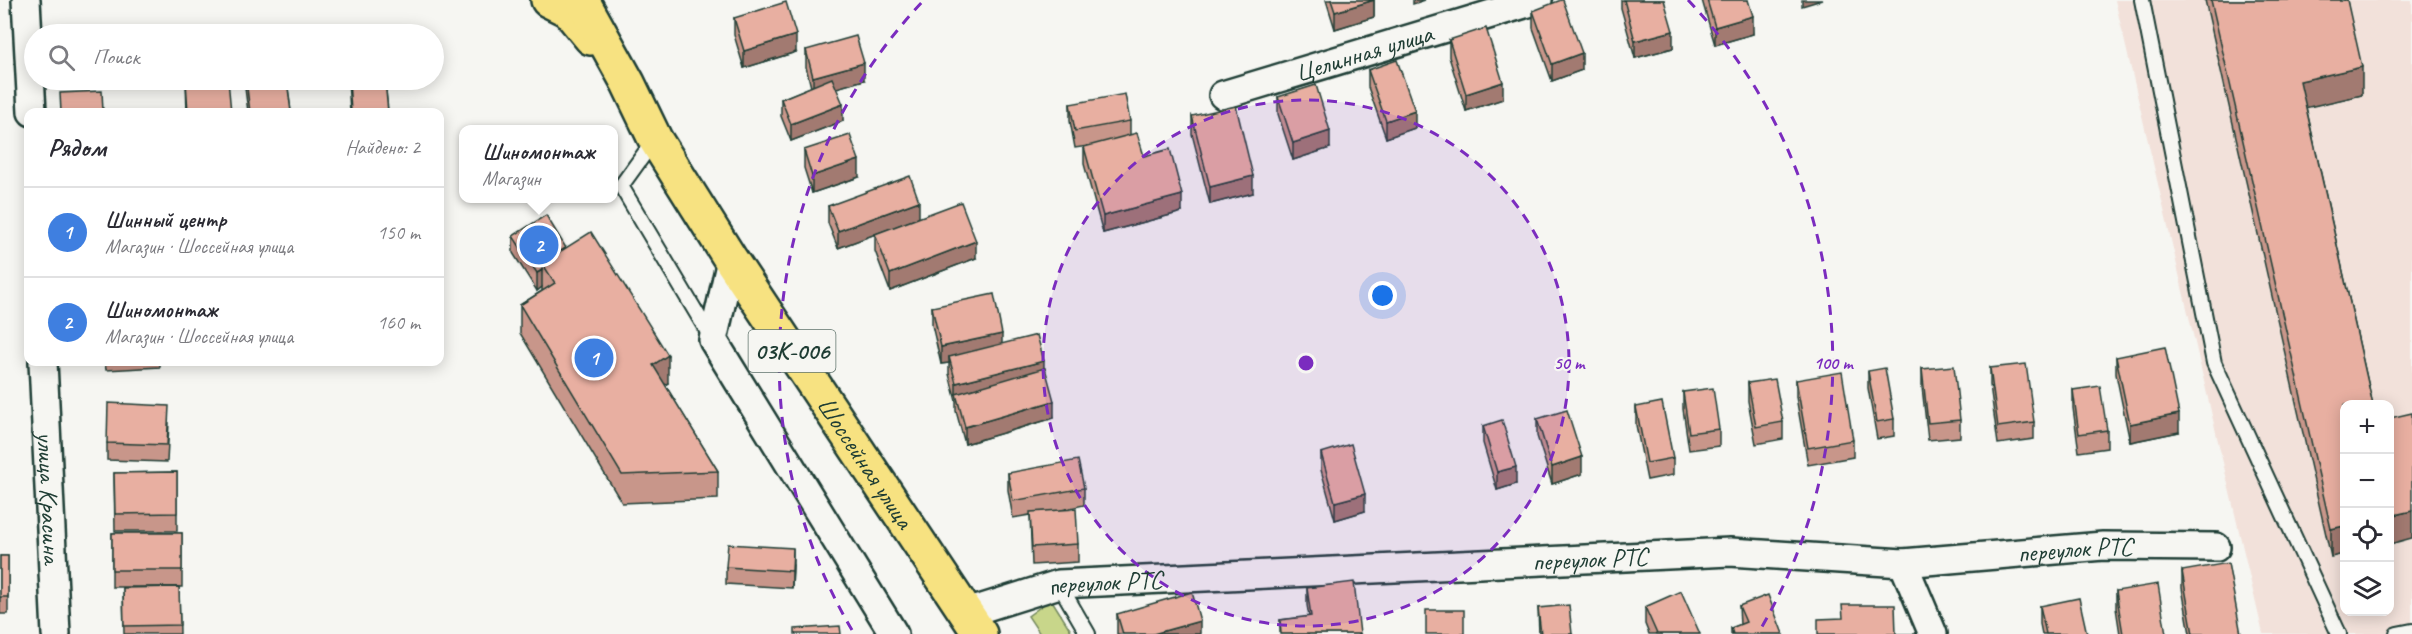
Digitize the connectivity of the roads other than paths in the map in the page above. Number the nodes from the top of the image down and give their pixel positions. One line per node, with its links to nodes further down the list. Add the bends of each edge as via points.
1 (26, 0): 6 (street)
2 (548, 0): 7 (main road, Шоссейная улица / 03К-006, via 568,10)
3 (582, 0): 7 (main road, Шоссейная улица / 03К-006)
4 (1538, 0): 9 (street, Целинная улица)
5 (2142, 0): 24 (lane, via 2214,363)
6 (27, 24)
7 (628, 83): 11 (main road, Шоссейная улица / 03К-006)
8 (31, 90): 10 (street)
9 (1223, 95)
10 (32, 108)
11 (655, 139): 12 (main road, Шоссейная улица / 03К-006); 13 (lane, via 621,186)
12 (731, 260): 13 (street); 18 (main road, Шоссейная улица / 03К-006)
13 (713, 340): 21 (street)
14 (44, 366): 20 (street, улица Красина)
15 (2216, 547): 16 (street, переулок РТС, via 2103,546)
16 (1903, 563): 17 (street, переулок РТС, via 1730,552); 23 (street)
17 (1059, 584): 18 (street, переулок РТС); 22 (lane)
18 (974, 624)
19 (2412, 631): 25 (lane)
20 (56, 634)
21 (894, 634)
22 (1088, 634)
23 (1933, 634)
24 (2339, 634)
25 (2397, 634)

